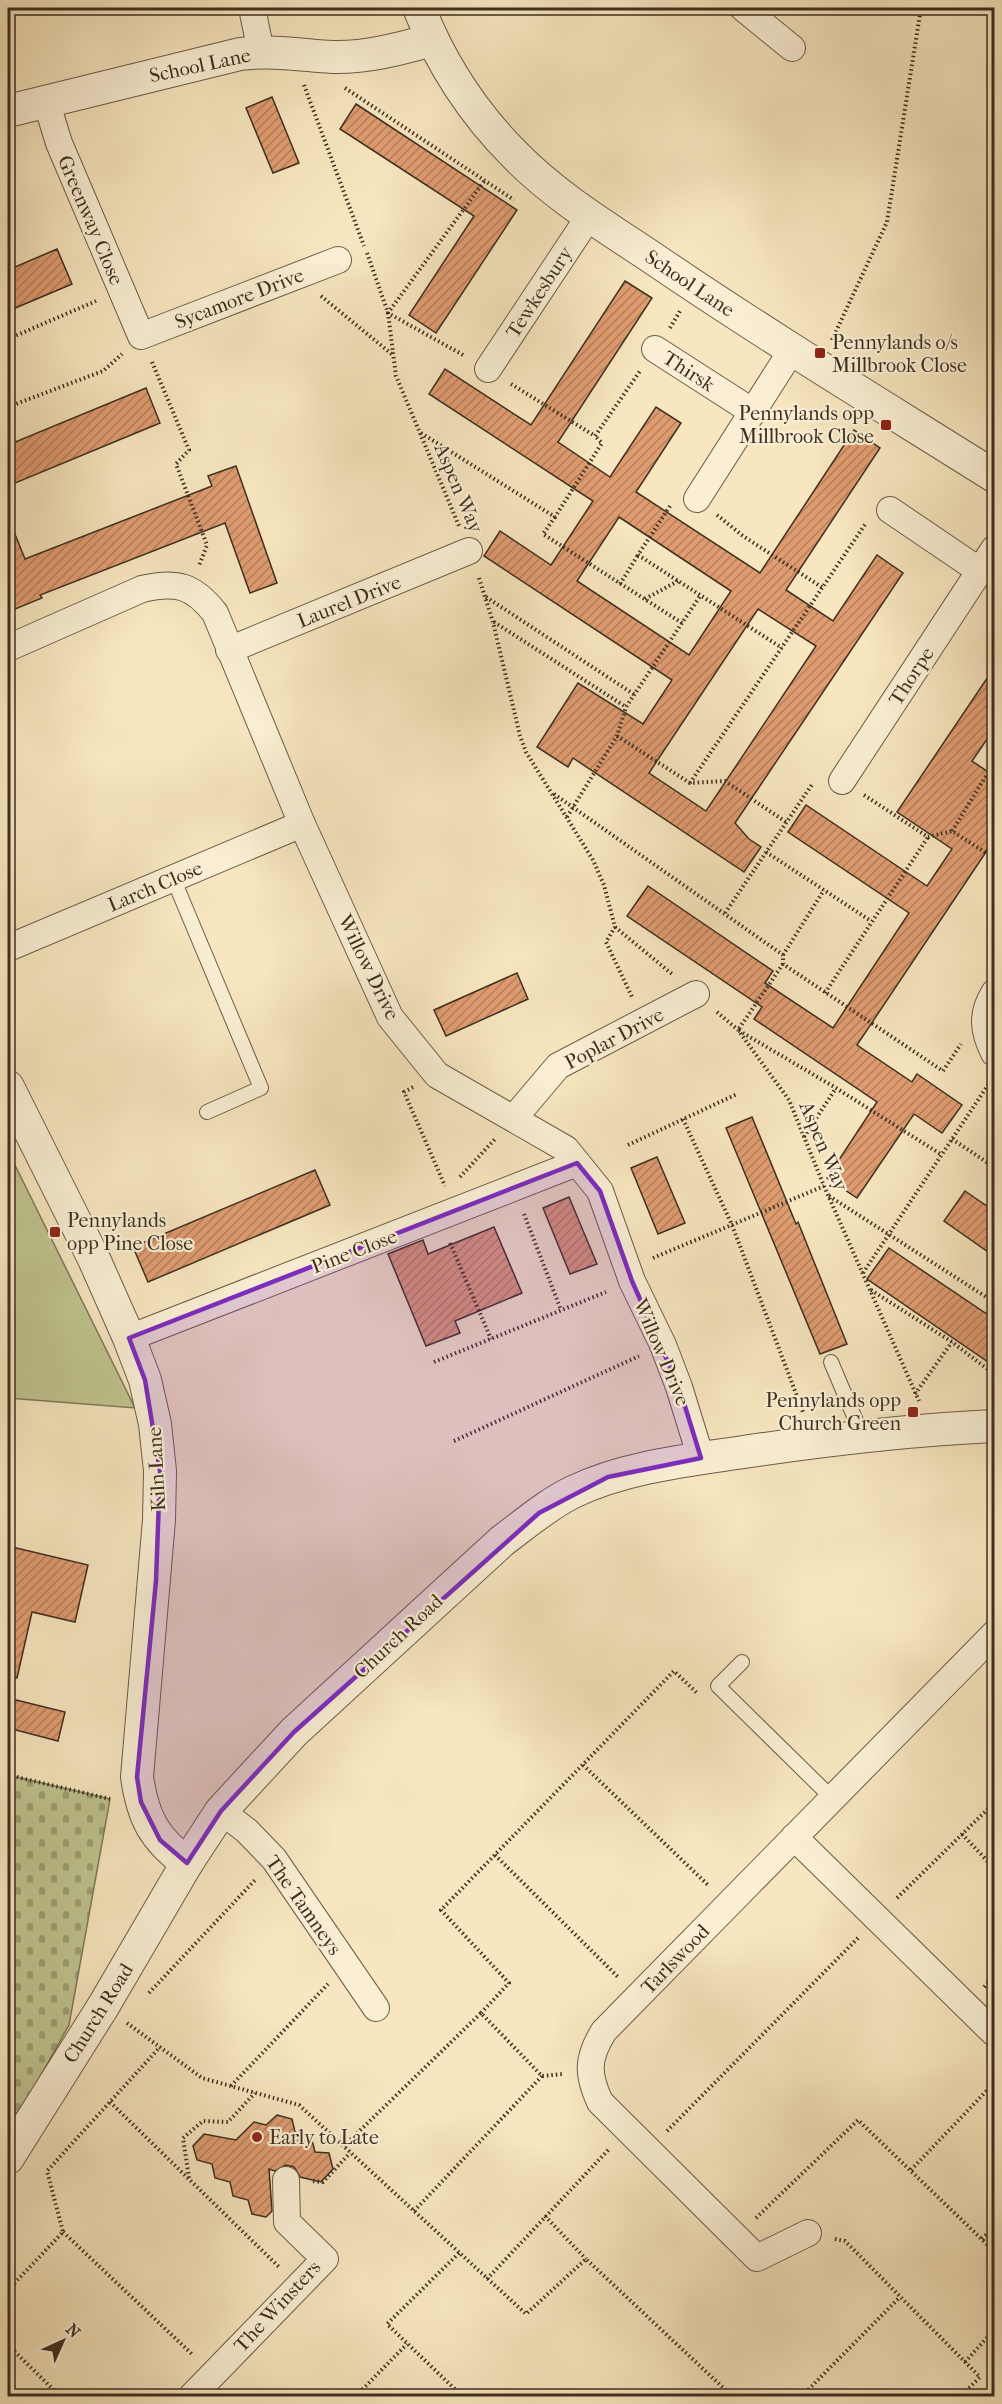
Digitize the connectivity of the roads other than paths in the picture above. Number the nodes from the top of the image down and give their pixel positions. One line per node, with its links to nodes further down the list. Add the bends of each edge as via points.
1 (252, 8): 6 (street)
2 (419, 8): 4 (street, School Lane)
3 (743, 8): 5 (street)
4 (432, 40): 6 (street, School Lane, via 362,56); 9 (street, School Lane, via 458,86 490,129 547,184)
5 (792, 48)
6 (261, 52): 7 (street, School Lane, via 212,59)
7 (46, 101): 8 (street, School Lane); 11 (street, Greenway Close, via 59,143)
8 (8, 111)
9 (590, 215): 13 (street, School Lane); 14 (street, Tewkesbury)
10 (338, 260): 11 (street, Sycamore Drive)
11 (141, 336)
12 (656, 349): 15 (street, Thirsk)
13 (792, 350): 15 (street); 16 (street, School Lane)
14 (488, 369)
15 (753, 412): 17 (street)
16 (994, 474)
17 (697, 499)
18 (890, 510): 21 (street)
19 (994, 549): 21 (street, Thorpe)
20 (469, 551): 23 (street, Laurel Drive)
21 (981, 571): 24 (street, Thorpe)
22 (8, 648): 23 (street, Willow Drive, via 158,585 191,589 204,598 215,612)
23 (230, 650): 25 (street, Willow Drive)
24 (842, 781)
25 (302, 824): 26 (street, Larch Close); 33 (street, Willow Drive, via 390,1017 437,1075)
26 (173, 878): 27 (street, Larch Close); 32 (lane, via 261,1088)
27 (8, 948)
28 (696, 994): 33 (street, Poplar Drive, via 558,1066)
29 (991, 999): 30 (street, via 984,1029)
30 (994, 1053)
31 (8, 1087): 35 (street, Kiln Lane)
32 (207, 1112)
33 (514, 1118): 34 (street, Willow Drive, via 566,1149)
34 (577, 1163): 35 (street, Pine Close, via 514,1188 448,1206); 39 (street, Willow Drive, via 600,1191 630,1275 663,1345)
35 (129, 1338): 45 (street, Kiln Lane, via 145,1380 160,1471 156,1581 137,1778 149,1823 160,1840)
36 (831, 1362): 38 (lane)
37 (994, 1426): 38 (street, Church Road)
38 (862, 1435): 39 (street, Church Road)
39 (701, 1458): 43 (street, Church Road, via 608,1477 571,1492 539,1513 502,1541 294,1732)
40 (994, 1634): 42 (street, Tarlswood)
41 (742, 1662): 42 (lane, via 718,1686)
42 (832, 1798): 44 (street, Tarlswood)
43 (221, 1811): 45 (street, Church Road); 46 (street, The Tamneys, via 274,1859)
44 (794, 1837): 47 (street); 50 (street, Tarlswood, via 604,2031 594,2046 590,2073 600,2102 757,2258)
45 (187, 1863): 48 (street, Church Road)
46 (376, 2008)
47 (994, 2033)
48 (8, 2157)
49 (286, 2180): 51 (street, The Winsters, via 287,2222 325,2259)
50 (808, 2233)
51 (192, 2397)

